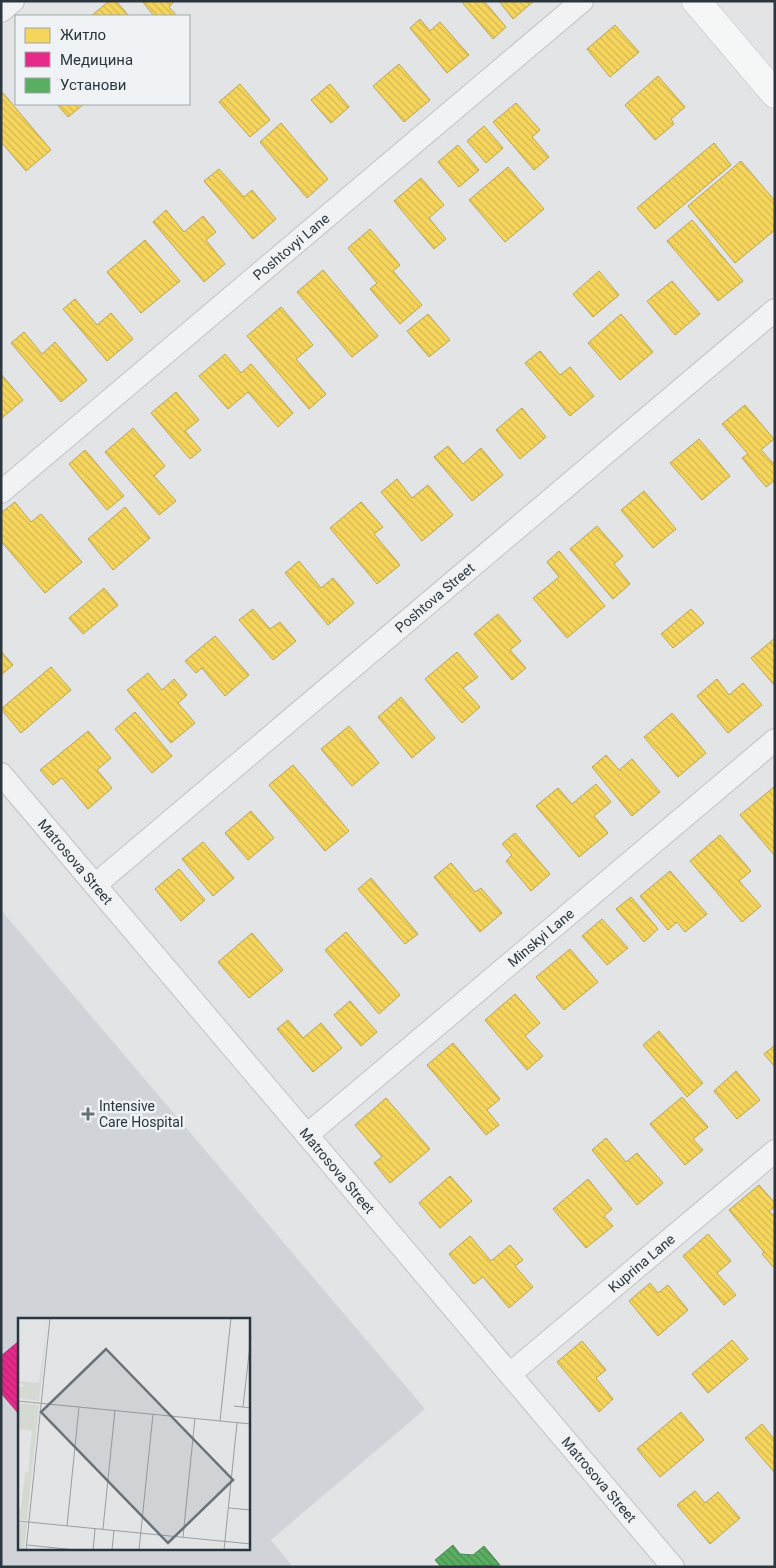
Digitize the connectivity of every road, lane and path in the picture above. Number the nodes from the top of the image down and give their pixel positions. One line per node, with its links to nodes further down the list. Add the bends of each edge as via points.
1 (13, 1): 4 (street)
2 (582, 1): 7 (street, Poshtovyi Lane)
3 (696, 1): 5 (main road)
4 (1, 11)
5 (775, 94)
6 (775, 310): 10 (street, Poshtova Street)
7 (1, 492)
8 (775, 740): 11 (street, Minskyi Lane)
9 (1, 774): 10 (street, Matrosova Street)
10 (95, 885): 11 (street, Matrosova Street)
11 (307, 1135): 13 (street, Matrosova Street)
12 (775, 1151): 13 (street, Kuprina Lane)
13 (510, 1374): 14 (street, Matrosova Street)
14 (673, 1567)

